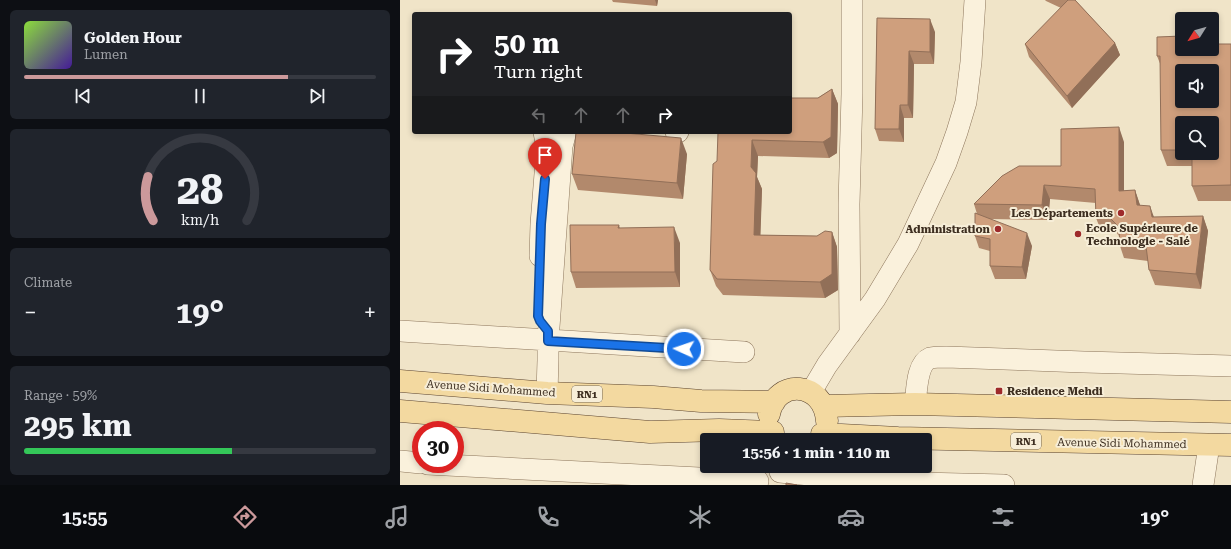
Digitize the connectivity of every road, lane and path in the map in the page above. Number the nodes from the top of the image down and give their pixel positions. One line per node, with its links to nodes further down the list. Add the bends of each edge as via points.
1 (852, 0): 6 (street)
2 (975, 0): 6 (street, via 966,102 946,163 908,244 875,299)
3 (544, 134): 7 (street, via 547,148 538,316)
4 (565, 134): 7 (street, via 562,146)
5 (400, 331): 7 (street)
6 (850, 334): 12 (street, via 827,365)
7 (548, 336): 8 (street); 11 (street)
8 (744, 352)
9 (1231, 366): 14 (street, via 930,358 919,371)
10 (400, 381): 11 (main road, Avenue Sidi Mohammed / RN1)
11 (547, 393): 13 (main road, Avenue Sidi Mohammed / RN1)
12 (817, 399): 13 (main road, via 801,389 781,394); 14 (main road); 19 (main road, RN1, via 827,420)
13 (774, 402): 18 (main road, via 769,420)
14 (915, 404): 16 (main road)
15 (400, 411): 17 (main road, via 650,432 719,430)
16 (1231, 412)
17 (743, 433)
18 (774, 433)
19 (821, 433)
20 (932, 439): 21 (main road, Avenue Sidi Mohammed / RN1)
21 (1209, 445): 22 (main road, Avenue Sidi Mohammed / RN1); 29 (street)
22 (1231, 445)
23 (400, 461): 24 (street)
24 (412, 463)
25 (464, 465): 26 (street)
26 (769, 476): 27 (street)
27 (878, 484): 28 (street)
28 (1004, 485)
29 (1203, 485)

